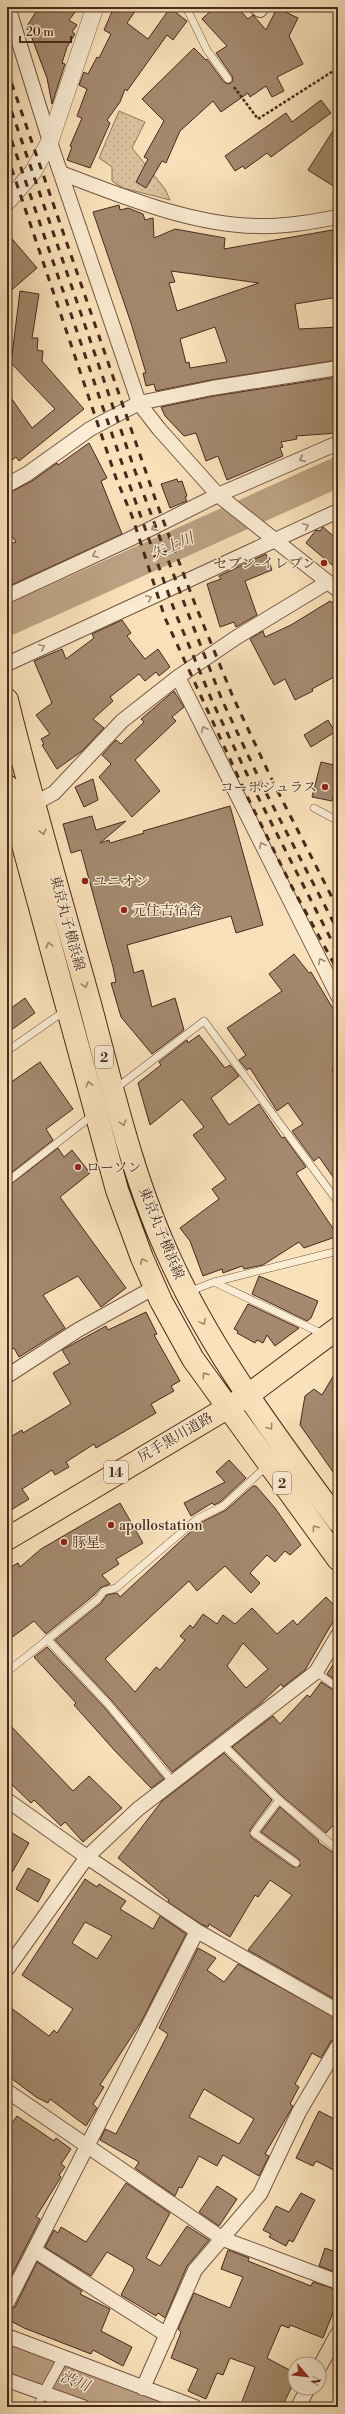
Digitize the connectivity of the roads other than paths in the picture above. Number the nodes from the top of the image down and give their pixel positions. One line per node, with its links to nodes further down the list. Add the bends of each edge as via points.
1 (8, 7): 7 (street)
2 (95, 7): 7 (street)
3 (186, 7): 6 (lane, via 207,50)
4 (256, 7): 5 (street, via 260,10)
5 (261, 7)
6 (228, 79)
7 (50, 141): 8 (street); 9 (street, via 33,172)
8 (61, 173): 10 (street, via 118,195 205,221 256,226 290,225); 12 (street)
9 (8, 198)
10 (338, 217)
11 (338, 368): 12 (street, via 212,388)
12 (139, 403): 14 (street, via 90,429 27,474); 15 (street, via 159,429)
13 (338, 443): 15 (street, one-way to 15)
14 (7, 485)
15 (222, 498): 17 (street); 19 (street, one-way to 19)
16 (338, 511): 17 (street, one-way to 16)
17 (270, 537): 18 (street); 20 (street, one-way to 17)
18 (333, 586): 21 (street, via 237,637)
19 (7, 596)
20 (7, 664)
21 (178, 677): 24 (street, via 122,721 54,793); 27 (street, one-way to 21)
22 (8, 713): 23 (main road, 東京丸子横浜線 / 2)
23 (12, 782): 24 (main road, 東京丸子横浜線 / 2); 28 (main road, 東京丸子横浜線 / 2, one-way to 23)
24 (35, 803): 30 (main road, 東京丸子横浜線 / 2, one-way to 30)
25 (314, 808): 26 (lane)
26 (338, 821)
27 (338, 996)
28 (67, 1009): 29 (lane); 31 (main road, 東京丸子横浜線 / 2, one-way to 28)
29 (7, 1052)
30 (114, 1090): 33 (lane, via 204,1021); 37 (main road, 東京丸子横浜線 / 2, one-way to 37, via 157,1226 170,1260)
31 (96, 1112): 32 (lane); 36 (main road, 東京丸子横浜線 / 2, one-way to 31, via 124,1216)
32 (7, 1182)
33 (338, 1202)
34 (338, 1251): 35 (lane)
35 (214, 1282): 37 (lane); 38 (lane)
36 (155, 1287): 39 (street); 41 (main road, 東京丸子横浜線 / 2, one-way to 36, via 182,1340)
37 (187, 1292): 40 (main road, 東京丸子横浜線 / 2, one-way to 40)
38 (334, 1335): 40 (main road, 尻手黒川道路 / 14)
39 (9, 1372)
40 (247, 1396): 41 (main road, 尻手黒川道路 / 14); 43 (main road, 東京丸子横浜線 / 2, one-way to 43)
41 (227, 1407): 42 (main road, 東京丸子横浜線 / 2); 44 (main road, 尻手黒川道路 / 14)
42 (268, 1464): 45 (main road, 東京丸子横浜線 / 2, one-way to 42); 47 (lane, via 223,1506 197,1519 116,1588 104,1591 98,1599)
43 (338, 1521)
44 (10, 1530)
45 (338, 1559)
46 (338, 1635): 49 (street)
47 (47, 1639): 48 (lane); 52 (lane, via 108,1704)
48 (7, 1672)
49 (316, 1672): 50 (lane); 51 (street)
50 (338, 1688)
51 (222, 1744): 52 (street); 54 (lane)
52 (173, 1782): 56 (street, via 138,1809)
53 (7, 1800): 56 (street)
54 (278, 1800): 55 (lane); 57 (lane, via 254,1833)
55 (338, 1850)
56 (87, 1857): 58 (street); 59 (street)
57 (296, 1863)
58 (197, 1931): 60 (street); 63 (street)
59 (7, 1969)
60 (338, 2011)
61 (338, 2046): 64 (street, via 299,2112 260,2194)
62 (7, 2092): 63 (street)
63 (87, 2147): 64 (street); 65 (street)
64 (223, 2239): 66 (street); 69 (street, via 195,2270)
65 (34, 2250): 67 (street); 69 (street)
66 (338, 2282)
67 (7, 2303)
68 (338, 2333): 71 (street)
69 (167, 2335): 74 (street)
70 (7, 2336): 72 (street)
71 (326, 2356)
72 (61, 2362): 74 (street); 75 (street)
73 (7, 2380): 75 (street)
74 (143, 2388): 79 (street)
75 (45, 2390): 77 (lane); 78 (street)
76 (304, 2396): 80 (street)
77 (36, 2407)
78 (83, 2407)
79 (195, 2407)
80 (298, 2407)

